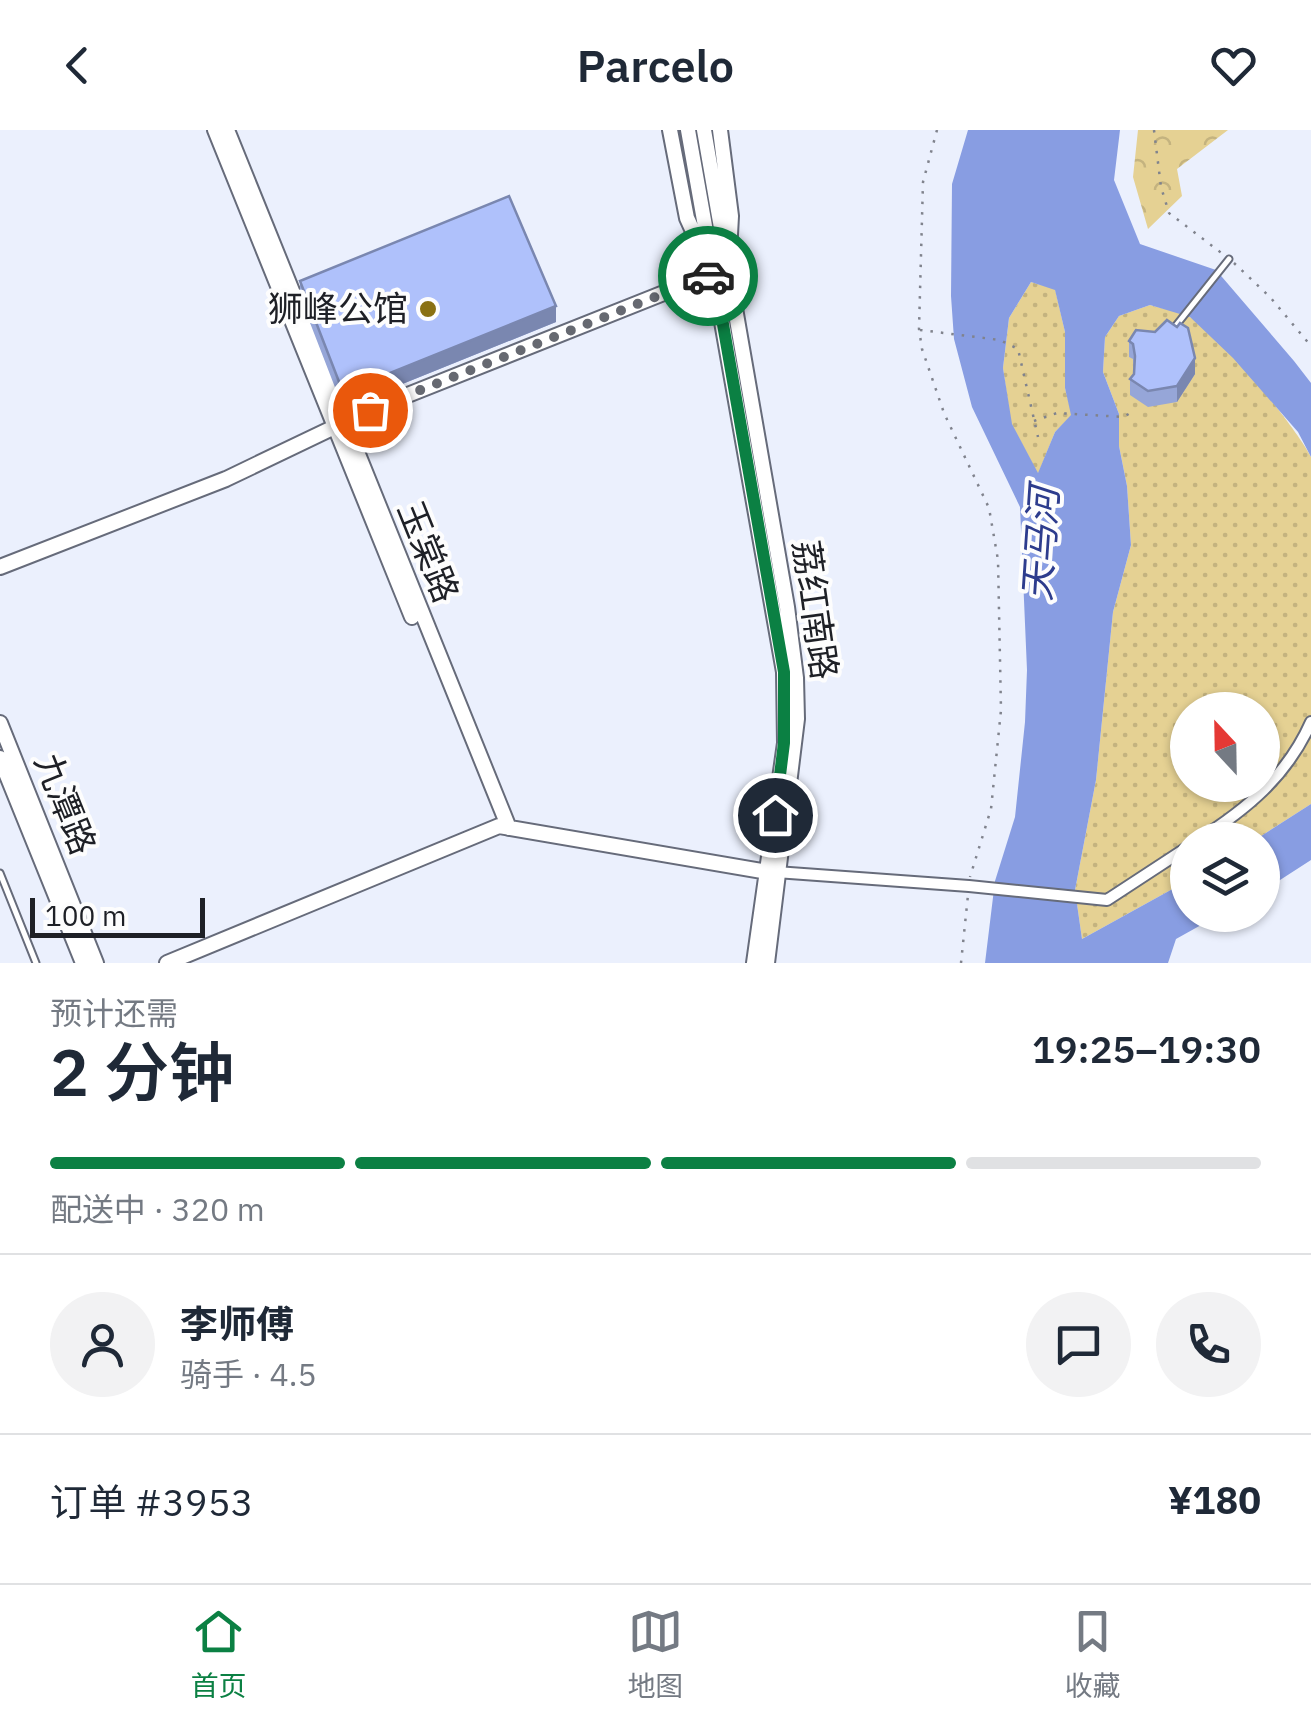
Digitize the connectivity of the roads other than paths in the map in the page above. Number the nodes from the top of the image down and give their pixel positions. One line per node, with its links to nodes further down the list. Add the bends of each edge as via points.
1 (215, 130): 10 (street, 玉棠路)
2 (226, 130): 10 (street, 玉棠路)
3 (670, 130): 8 (street, via 698,247)
4 (688, 130): 8 (street)
5 (704, 130): 8 (street)
6 (720, 130): 8 (street, via 731,216)
7 (1228, 259): 9 (lane)
8 (720, 271): 10 (street); 18 (street, 荔红南路, via 784,672)
9 (1174, 328)
10 (339, 426): 11 (street, via 210,486); 16 (street, 玉棠路)
11 (0, 568)
12 (1311, 722): 15 (street, via 1276,780)
13 (0, 723): 22 (street, 九潭路)
14 (0, 758): 21 (street, 九潭路)
15 (1224, 822)
16 (504, 827): 18 (street); 23 (street)
17 (1170, 859): 18 (street, via 1107,900)
18 (774, 872): 24 (street, 荔红南路); 25 (street, 荔红南路)
19 (0, 874): 20 (lane)
20 (36, 963)
21 (83, 963)
22 (96, 963)
23 (167, 963)
24 (754, 963)
25 (767, 963)

